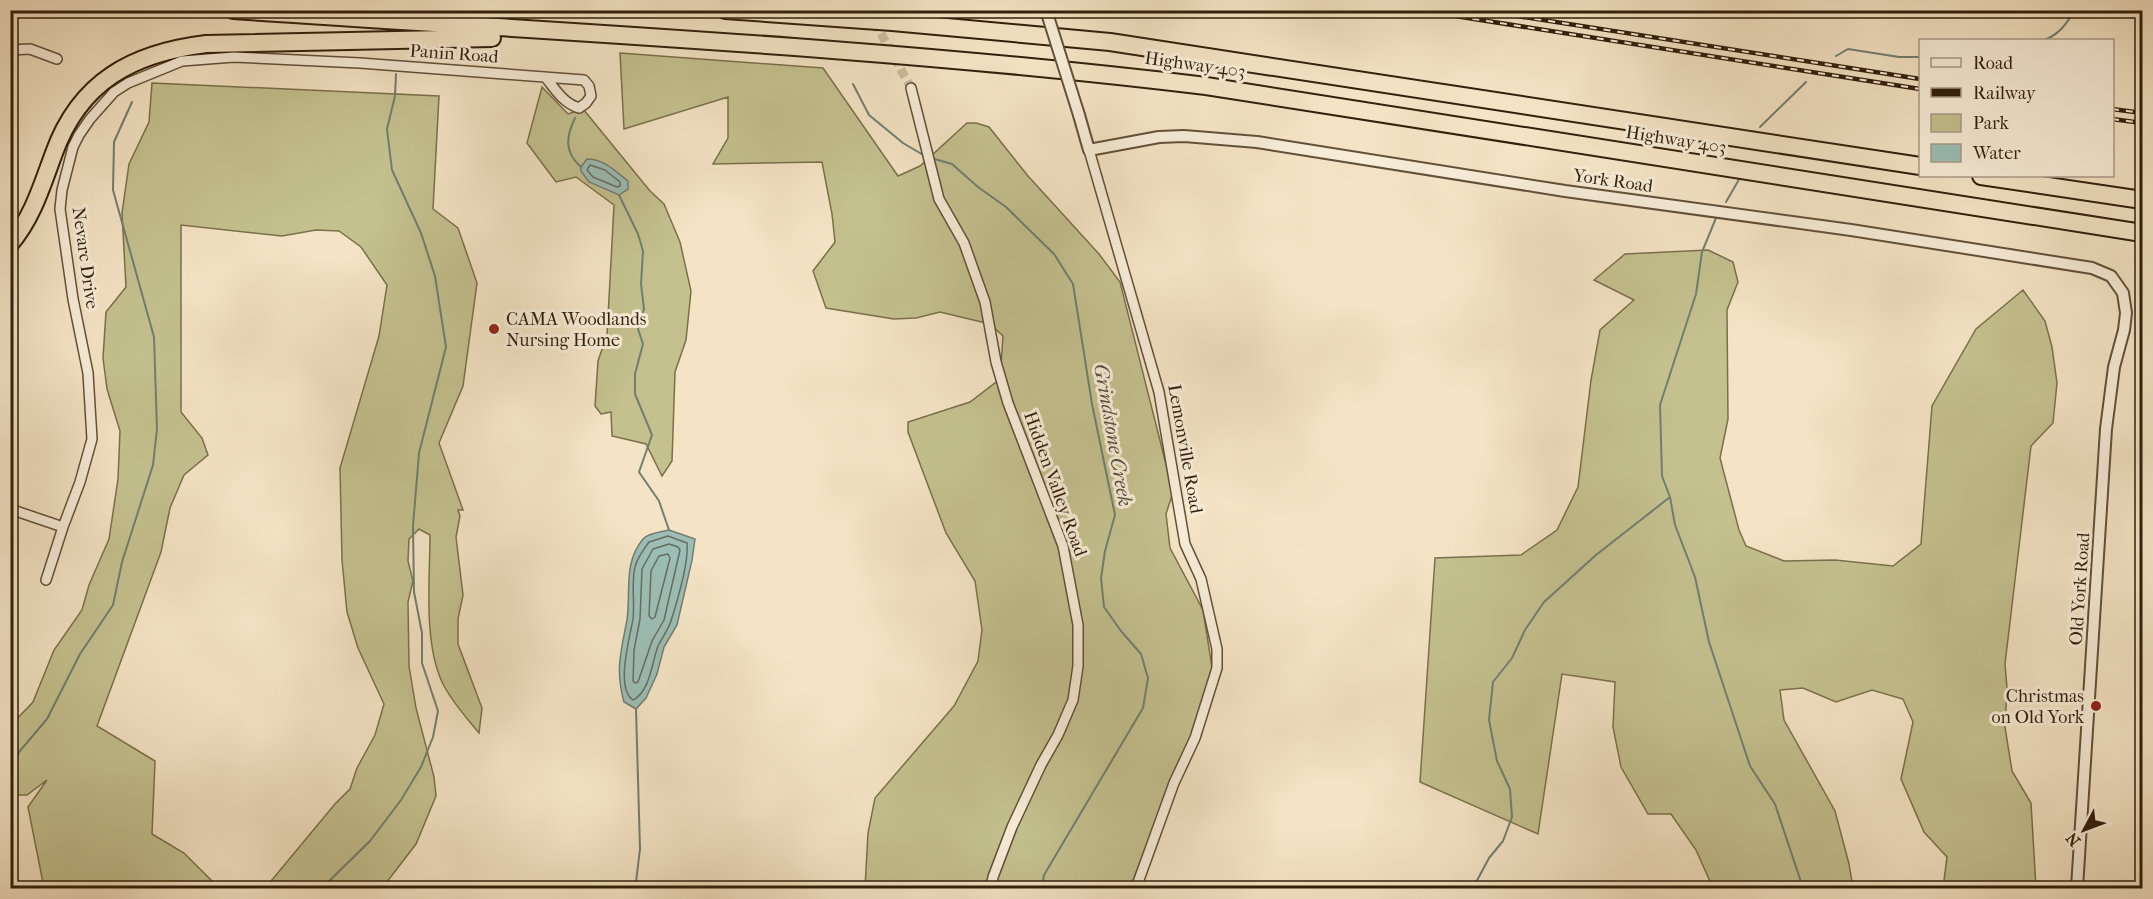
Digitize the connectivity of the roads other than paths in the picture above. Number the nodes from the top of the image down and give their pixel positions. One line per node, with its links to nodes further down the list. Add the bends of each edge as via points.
1 (234, 10): 4 (highway, Highway 403)
2 (725, 10): 11 (highway, Highway 403, via 1110,42)
3 (1046, 10): 10 (street, Lemonville Road, bridge)
4 (664, 39): 14 (highway, Highway 403, via 1008,64 1206,86); 15 (highway, via 473,38 206,44 149,55 99,84 74,113 32,211)
5 (10, 50): 6 (street, via 30,49)
6 (57, 59)
7 (360, 63): 8 (street, Panin Road); 18 (street, Nevarc Drive, via 234,57 182,61 114,92 79,135 60,209 88,373 92,439 81,482)
8 (546, 78): 8 (street, Panin Road, via 570,105 579,108 591,96 584,80)
9 (911, 88): 20 (street, Hidden Valley Road, via 939,200 964,243 985,302 1008,403 1063,546 1078,625 1073,700 1012,827)
10 (1089, 150): 16 (street, York Road, via 1159,137 1257,142 2071,264 2111,276); 21 (street, Lemonville Road, via 1159,392 1185,544 1201,579 1217,649 1217,669 1195,738 1174,783)
11 (1919, 166)
12 (1988, 177): 13 (highway)
13 (2142, 200)
14 (2142, 233)
15 (10, 244)
16 (2123, 293): 22 (street, Old York Road, via 2124,330 2114,367 2106,429)
17 (10, 509): 18 (street)
18 (63, 527): 19 (street, Nevarc Drive)
19 (46, 580)
20 (991, 888)
21 (1136, 888)
22 (2077, 888)

